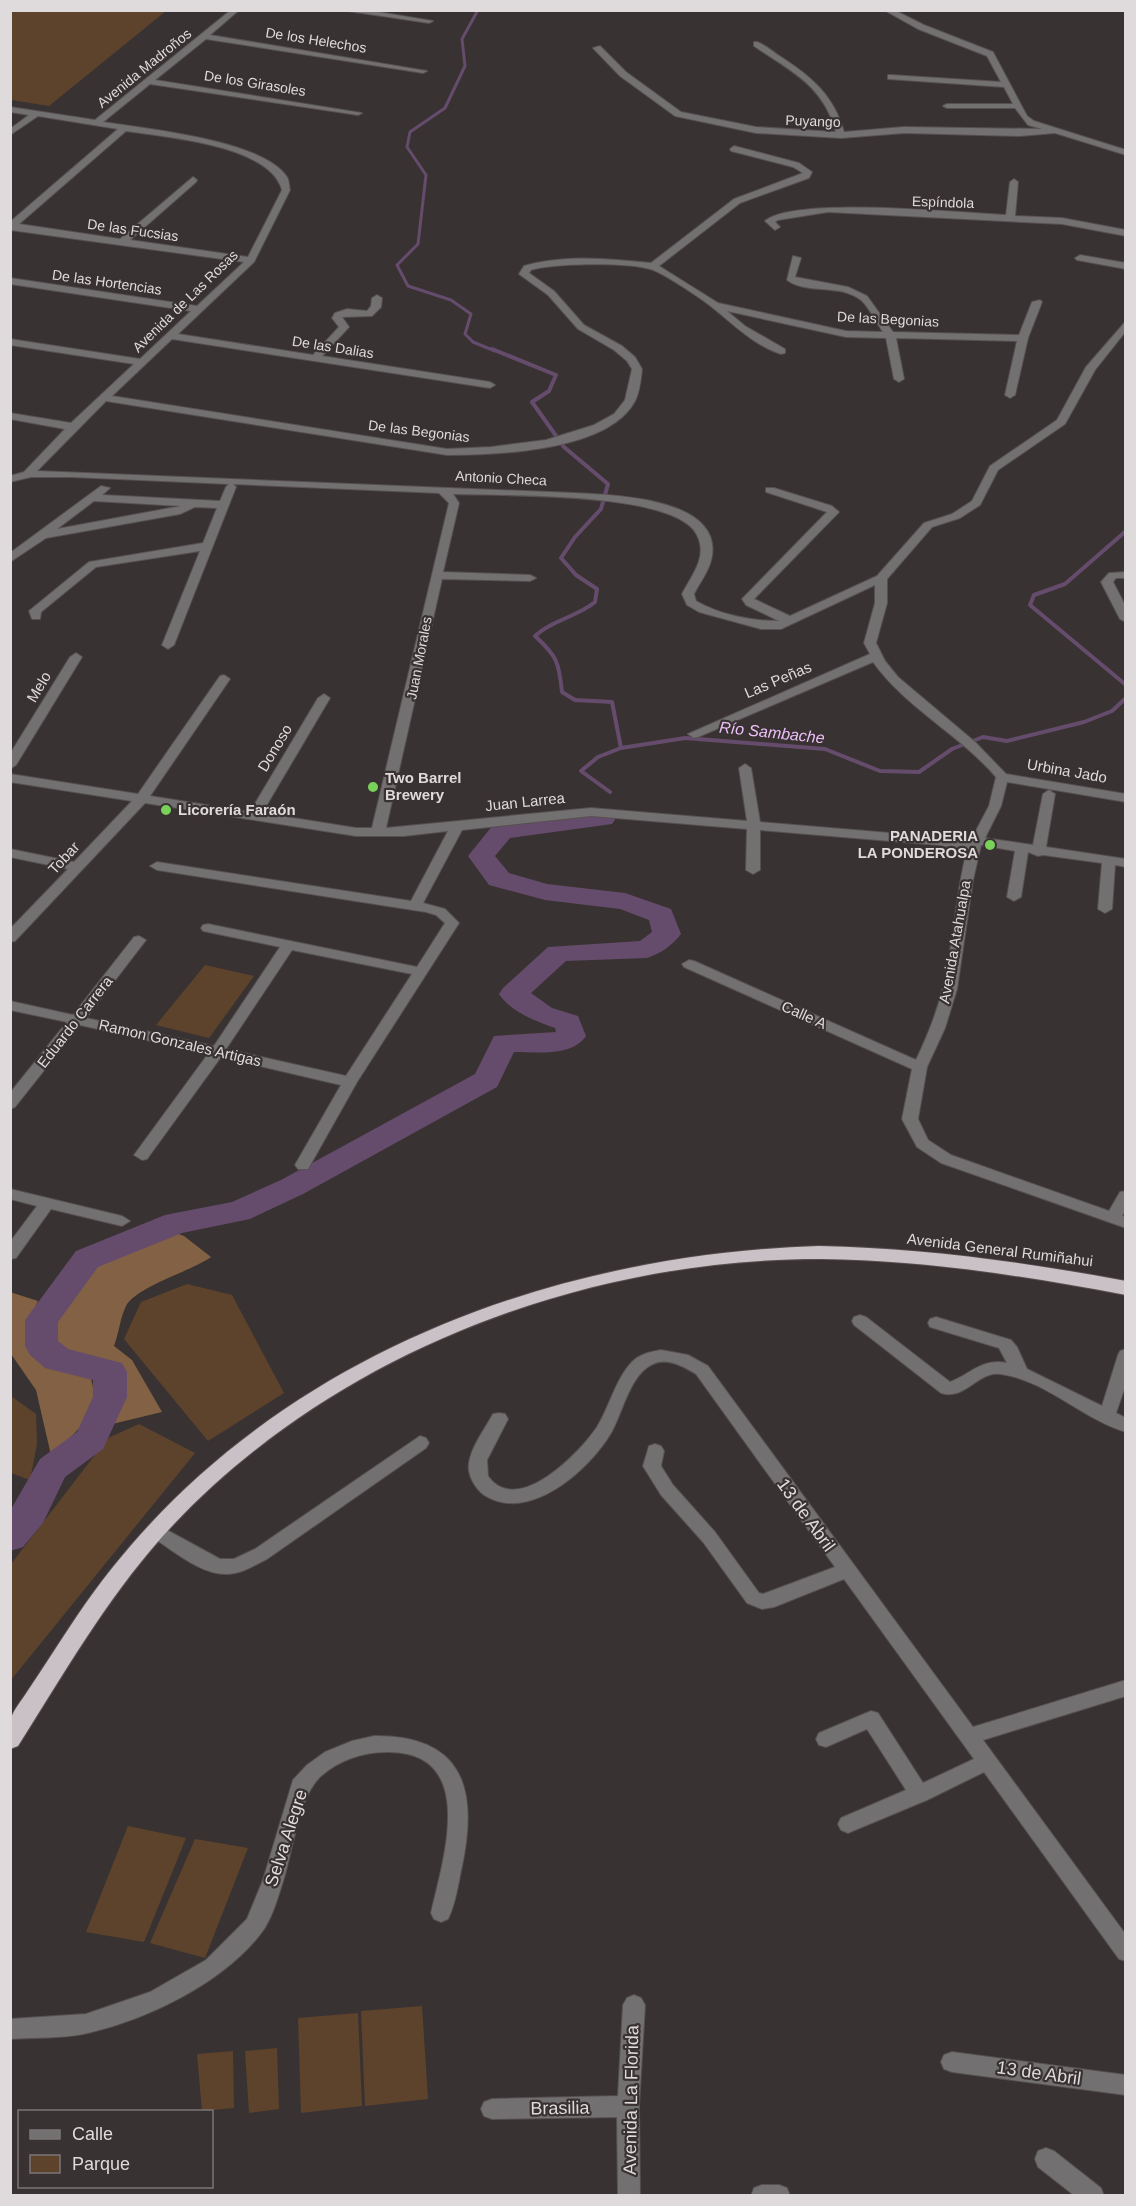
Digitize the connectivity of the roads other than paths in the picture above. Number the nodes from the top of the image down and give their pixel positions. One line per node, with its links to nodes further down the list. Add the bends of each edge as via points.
1 (236, 10): 5 (street, Avenida Madroños)
2 (344, 10): 4 (street)
3 (887, 10): 11 (street, via 986,51 995,59)
4 (429, 21)
5 (204, 36): 8 (street, De los Helechos); 10 (street, Avenida Madroños)
6 (757, 44): 21 (street, via 809,79 836,112)
7 (597, 48): 21 (street, Puyango, via 623,74 678,114 784,134)
8 (423, 71)
9 (891, 77): 11 (street)
10 (148, 81): 15 (street, De los Girasoles); 17 (street, Avenida Madroños)
11 (1004, 85): 13 (street)
12 (947, 106): 13 (street)
13 (1018, 106): 19 (street, via 1026,120)
14 (10, 109): 16 (street, Avenida de Las Rosas)
15 (358, 113)
16 (35, 114): 17 (street, Avenida de Las Rosas); 20 (street)
17 (97, 123): 18 (street, Avenida de Las Rosas)
18 (124, 128): 27 (street); 33 (street, Avenida de Las Rosas, via 242,151 272,167 283,178 286,190)
19 (1054, 131): 21 (street, Puyango, via 904,130); 23 (street)
20 (10, 133)
21 (841, 135)
22 (734, 149): 34 (street, via 796,165 808,172 737,201)
23 (1125, 153)
24 (193, 180): 30 (street)
25 (1014, 182): 26 (street)
26 (1010, 218): 28 (street, Espíndola, via 828,209 770,220); 29 (street, Espíndola, via 1062,221)
27 (11, 227): 30 (street, De las Fucsias)
28 (775, 227)
29 (1125, 233)
30 (123, 242): 33 (street, De las Fucsias)
31 (796, 258): 43 (street, via 790,278 856,293 864,298)
32 (1080, 258): 35 (street)
33 (250, 260): 40 (street, Avenida de Las Rosas)
34 (653, 266): 39 (street, De las Begonias); 52 (street, De las Begonias, via 595,261 527,268 524,274 551,293 581,327 618,348 637,369 630,401 624,409 607,422 545,444 493,452 447,452)
35 (1125, 266)
36 (10, 281): 40 (street, De las Hortencias)
37 (377, 298): 47 (street, via 376,307 369,314 339,315 344,327)
38 (1036, 302): 44 (street)
39 (715, 305): 43 (street, De las Begonias, via 816,329); 46 (street, via 742,328)
40 (199, 309): 42 (street, Avenida de Las Rosas)
41 (1125, 324): 70 (street, via 1090,369 1061,422 994,468 976,503 956,516 928,525)
42 (171, 336): 47 (street, De las Dalias); 48 (street, Avenida de Las Rosas)
43 (891, 337): 44 (street, De las Begonias); 49 (street)
44 (1023, 338): 51 (street)
45 (10, 342): 48 (street)
46 (781, 351)
47 (315, 358): 50 (street, De las Dalias)
48 (142, 362): 52 (street, Avenida de Las Rosas)
49 (899, 379)
50 (490, 385)
51 (1010, 396)
52 (105, 398): 54 (street, Avenida de Las Rosas)
53 (10, 416): 54 (street)
54 (73, 427): 55 (street, Avenida de Las Rosas)
55 (27, 475): 56 (street, Antonio Checa); 57 (street, Antonio Checa)
56 (123, 476): 59 (street, Antonio Checa); 61 (street)
57 (10, 479)
58 (231, 487): 63 (street)
59 (441, 490): 67 (street, Juan Morales, via 454,503); 73 (street, Antonio Checa, via 574,496 666,507 696,525 707,550 688,594 691,603 703,610 761,625)
60 (770, 490): 73 (street, via 833,512 748,599)
61 (91, 498): 62 (street); 64 (street)
62 (194, 504): 63 (street); 64 (street, via 180,511)
63 (224, 504): 65 (street)
64 (42, 535): 66 (street)
65 (208, 546): 71 (street, via 93,564 35,611); 74 (street)
66 (10, 559)
67 (436, 575): 69 (street); 90 (street, Juan Morales)
68 (1125, 575): 72 (street, via 1113,575 1107,582)
69 (530, 578)
70 (881, 578): 73 (street, Antonio Checa); 75 (street, via 881,603 870,643)
71 (36, 617)
72 (1125, 619)
73 (790, 621)
74 (168, 645)
75 (876, 656): 79 (street, Las Peñas); 82 (street, via 896,680)
76 (76, 657): 80 (street, Melo)
77 (224, 679): 86 (street, Tobar)
78 (324, 698): 87 (street, Donoso)
79 (694, 734)
80 (10, 765)
81 (745, 768): 89 (street)
82 (1002, 777): 85 (street, Urbina Jado); 91 (street, Avenida Atahualpa, via 995,806)
83 (10, 778): 86 (street, Juan Larrea)
84 (1049, 794): 93 (street)
85 (1125, 798)
86 (141, 799): 87 (street, Juan Larrea); 98 (street, Tobar)
87 (255, 815): 90 (street, Juan Larrea, via 356,832)
88 (457, 826): 89 (street, Juan Larrea, via 591,812); 90 (street, Juan Larrea); 101 (street)
89 (754, 826): 91 (street, Juan Larrea); 99 (street)
90 (378, 832)
91 (976, 844): 92 (street, Juan Larrea); 112 (street, Avenida Atahualpa, via 966,880 950,989)
92 (1022, 849): 93 (street, Juan Larrea); 100 (street)
93 (1038, 852): 95 (street, Juan Larrea)
94 (10, 853): 98 (street)
95 (1109, 861): 96 (street, Juan Larrea); 102 (street)
96 (1125, 864)
97 (157, 866): 101 (street)
98 (79, 867): 104 (street, Tobar)
99 (753, 870)
100 (1014, 897)
101 (415, 906): 108 (street, via 440,911 452,923)
102 (1105, 909)
103 (208, 927): 106 (street)
104 (10, 938)
105 (139, 940): 110 (street, Eduardo Carrera)
106 (288, 945): 108 (street); 111 (street)
107 (689, 964): 112 (street, Calle A)
108 (421, 972): 113 (street)
109 (10, 1005): 110 (street, Ramon Gonzales Artigas)
110 (76, 1020): 111 (street, Ramon Gonzales Artigas); 114 (street, Eduardo Carrera)
111 (218, 1051): 113 (street, Ramon Gonzales Artigas); 115 (street)
112 (920, 1066): 121 (street, Avenida Atahualpa, via 910,1119 922,1143 959,1165)
113 (350, 1082): 116 (street)
114 (10, 1104)
115 (142, 1155)
116 (303, 1165)
117 (10, 1194): 119 (street)
118 (1125, 1196): 121 (street)
119 (47, 1203): 120 (street); 122 (street)
120 (122, 1221)
121 (1119, 1221)
122 (10, 1254)
123 (1125, 1288): 133 (highway, Avenida General Rumiñahui, via 954,1261 842,1253 711,1260 592,1280 478,1315 418,1341 317,1395 245,1448 179,1505)
124 (860, 1321): 127 (street, via 947,1389 959,1387 992,1367)
125 (936, 1323): 127 (street, via 1005,1344)
126 (1125, 1355): 128 (street)
127 (1020, 1373): 128 (street)
128 (1107, 1416): 130 (street)
129 (499, 1419): 134 (street, 13 de Abril, via 477,1462 482,1484 494,1492 516,1497 532,1494 572,1465 603,1433 634,1371 645,1361 658,1356 682,1358 702,1370)
130 (1125, 1426)
131 (420, 1443): 133 (street, via 241,1564 213,1564)
132 (655, 1451): 134 (street, via 652,1467 667,1490 709,1537 753,1598 762,1602 774,1600)
133 (156, 1531): 137 (highway, Avenida General Rumiñahui, via 106,1590)
134 (846, 1570): 136 (street, 13 de Abril)
135 (1125, 1688): 136 (street)
136 (968, 1737): 139 (street, 13 de Abril)
137 (10, 1738)
138 (826, 1739): 140 (street, via 871,1719)
139 (986, 1762): 140 (street); 143 (street, 13 de Abril)
140 (920, 1794): 141 (street)
141 (848, 1824)
142 (441, 1913): 145 (street, Selva Alegre, via 459,1807 451,1777 432,1757 409,1747 366,1744 329,1758 309,1773 300,1786 273,1880 255,1925 213,1966 157,2000 125,2012 86,2024)
143 (1125, 1952)
144 (634, 2005): 148 (street, Avenida La Florida)
145 (10, 2029)
146 (952, 2062): 147 (street, 13 de Abril)
147 (1125, 2085)
148 (628, 2106): 149 (street, Brasilia); 151 (street, Avenida La Florida)
149 (492, 2109)
150 (1046, 2159): 154 (street)
151 (629, 2196)
152 (762, 2196): 153 (street)
153 (779, 2196)
154 (1093, 2196)

